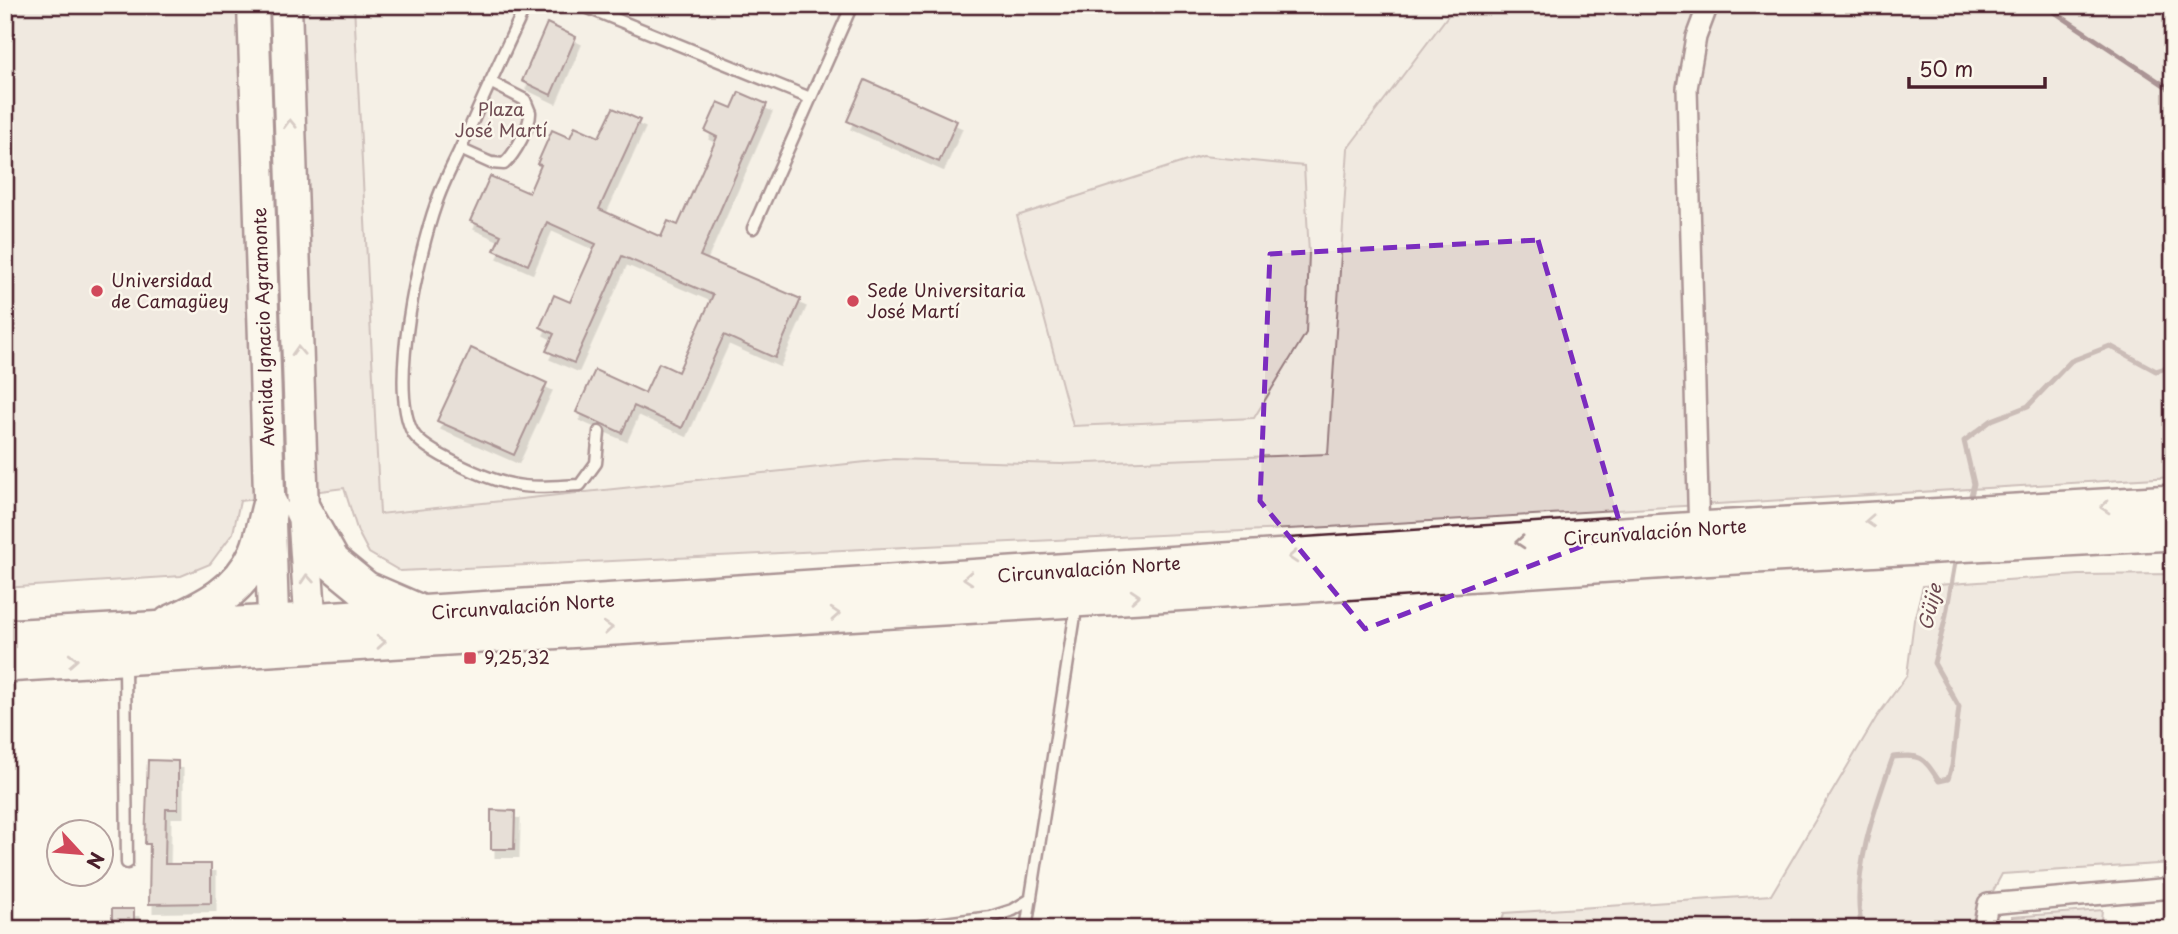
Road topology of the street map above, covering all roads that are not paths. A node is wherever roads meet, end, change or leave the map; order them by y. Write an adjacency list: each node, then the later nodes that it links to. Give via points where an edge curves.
1 (253, 5): 13 (main road, Avenida Ignacio Agramonte)
2 (286, 5): 13 (main road, Avenida Ignacio Agramonte, one-way to 2)
3 (526, 5): 7 (lane)
4 (852, 5): 8 (lane)
5 (1708, 5): 16 (street, via 1696,37 1687,88)
6 (584, 6): 8 (lane)
7 (490, 82): 9 (lane); 9 (lane, via 525,100 529,123 504,164)
8 (810, 98): 10 (lane)
9 (460, 149): 11 (lane, via 436,203 405,348 404,402 414,434 438,454 470,470 510,484 544,486 580,485 596,463)
10 (753, 228)
11 (599, 432)
12 (2173, 503): 14 (highway, Circunvalación Norte, one-way to 14)
13 (287, 509): 18 (highway, via 332,562 365,589); 19 (highway, via 230,591); 20 (main road, Avenida Ignacio Agramonte, one-way to 13); 21 (main road, Avenida Ignacio Agramonte)
14 (1992, 529): 15 (highway, Circunvalación Norte); 16 (highway, Circunvalación Norte)
15 (2173, 532)
16 (1699, 544): 17 (highway, Circunvalación Norte, one-way to 16); 18 (highway, Circunvalación Norte, one-way to 18)
17 (1077, 599): 20 (highway, Circunvalación Norte, one-way to 17); 27 (lane)
18 (422, 613): 20 (highway, Circunvalación Norte)
19 (158, 629): 21 (highway, Circunvalación Norte); 22 (highway, Circunvalación Norte)
20 (311, 634): 21 (highway, Circunvalación Norte)
21 (274, 636): 23 (highway, Circunvalación Norte)
22 (5, 638)
23 (125, 657): 24 (highway, Circunvalación Norte, one-way to 23); 25 (lane)
24 (5, 664)
25 (127, 863)
26 (2173, 888): 30 (street, via 1988,904)
27 (1031, 898): 28 (lane, via 991,918); 29 (lane)
28 (898, 929)
29 (1026, 929)
30 (1983, 929)

